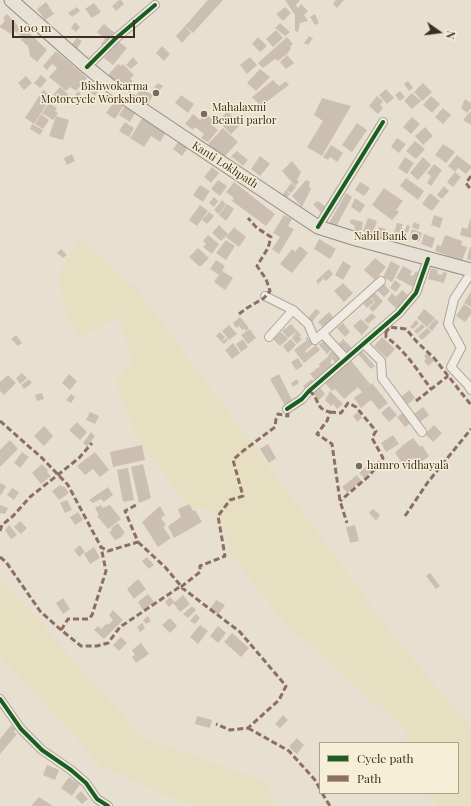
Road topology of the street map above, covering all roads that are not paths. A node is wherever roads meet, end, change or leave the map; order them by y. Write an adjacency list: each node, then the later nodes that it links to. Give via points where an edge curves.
1 (11, 0): 3 (main road, Kanti Lokhpath)
2 (154, 5): 3 (street)
3 (87, 66): 5 (main road, Kanti Lokhpath, via 128,100)
4 (383, 122): 5 (street)
5 (318, 227): 6 (main road, Kanti Lokhpath)
6 (428, 259): 7 (main road, Kanti Lokhpath); 13 (street, via 416,293 399,313)
7 (471, 272): 15 (street, via 454,299 448,324 461,348 451,367)
8 (381, 281): 11 (street)
9 (265, 296): 10 (street)
10 (293, 310): 11 (street, via 308,324 315,340); 12 (street)
11 (323, 334): 14 (street)
12 (269, 337)
13 (364, 344): 14 (street); 17 (street, via 382,361 382,378)
14 (346, 359): 16 (street)
15 (471, 390)
16 (287, 410)
17 (422, 432)
18 (0, 699): 19 (street, via 21,729 42,750 71,770 86,783 97,799)
19 (108, 806)

